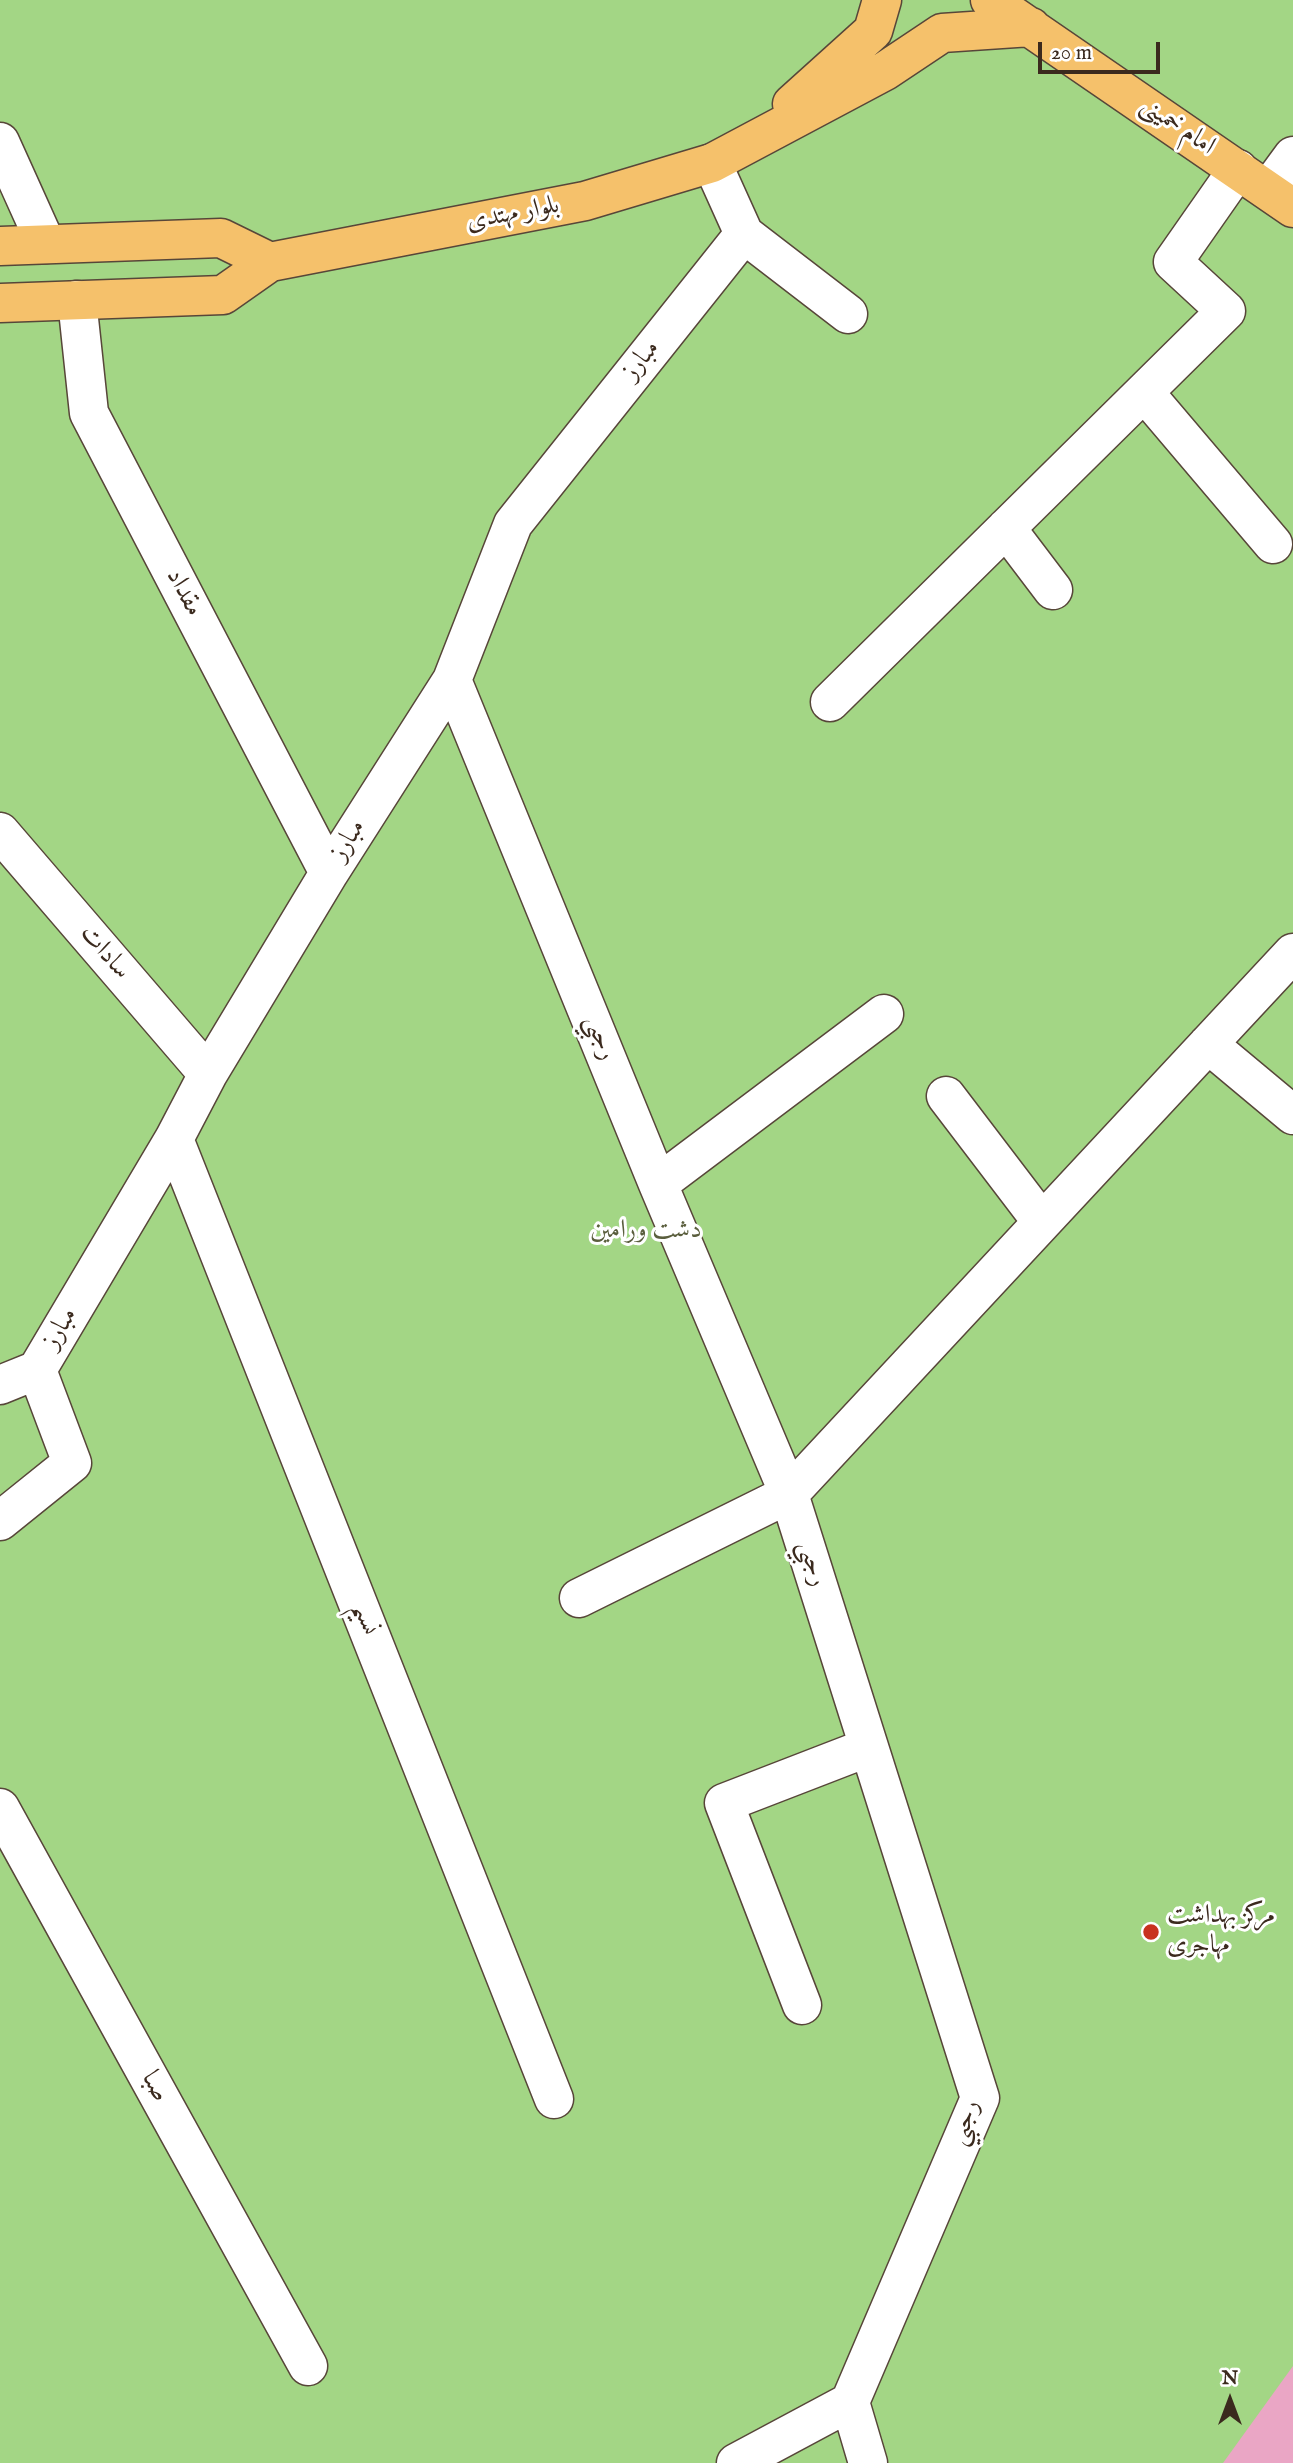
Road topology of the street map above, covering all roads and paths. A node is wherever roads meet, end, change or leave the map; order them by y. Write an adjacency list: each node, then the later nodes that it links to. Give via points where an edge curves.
1 (882, 0): 5 (main road, via 873,31)
2 (992, 1): 3 (main road, امام خمینی)
3 (1031, 27): 5 (main road, via 942,33 886,71); 8 (main road, امام خمینی)
4 (0, 142): 10 (street)
5 (749, 143): 7 (main road, بلوار مهتدی)
6 (1293, 156): 8 (street)
7 (712, 163): 9 (street); 12 (main road, بلوار مهتدی, via 585,201)
8 (1266, 189): 16 (street, via 1173,262 1226,311)
9 (744, 234): 15 (street); 20 (street, مبارز, via 513,524)
10 (46, 244): 11 (main road); 12 (main road, via 221,238)
11 (0, 246)
12 (270, 262): 13 (main road, بلوار مهتدی, via 223,295)
13 (77, 300): 14 (main road, بلوار مهتدی); 23 (street, مقداد, via 89,413)
14 (0, 303)
15 (848, 314)
16 (1144, 392): 17 (street); 18 (street)
17 (1006, 528): 19 (street); 21 (street)
18 (1273, 544)
19 (1053, 590)
20 (452, 680): 23 (street, مبارز); 31 (street, رجبي)
21 (830, 702)
22 (0, 831): 27 (street, سادات)
23 (329, 873): 27 (street, مبارز)
24 (1293, 953): 26 (street)
25 (884, 1014): 31 (street)
26 (1208, 1044): 29 (street); 32 (street)
27 (208, 1074): 30 (street, مبارز)
28 (946, 1096): 32 (street)
29 (1293, 1115)
30 (174, 1139): 33 (street, مبارز); 41 (street, نسيم)
31 (658, 1184): 35 (street, رجبي)
32 (1042, 1222): 35 (street)
33 (37, 1370): 34 (street); 36 (street, مبارز, via 72,1463)
34 (0, 1385)
35 (789, 1494): 37 (street); 38 (street, رجبي)
36 (0, 1521)
37 (579, 1598)
38 (869, 1747): 40 (street, via 724,1803); 43 (street, رجبي, via 980,2098)
39 (0, 1808): 42 (street, صبا)
40 (802, 2005)
41 (554, 2099)
42 (308, 2367)
43 (850, 2402): 44 (street); 45 (street)
44 (736, 2463)
45 (867, 2463)

